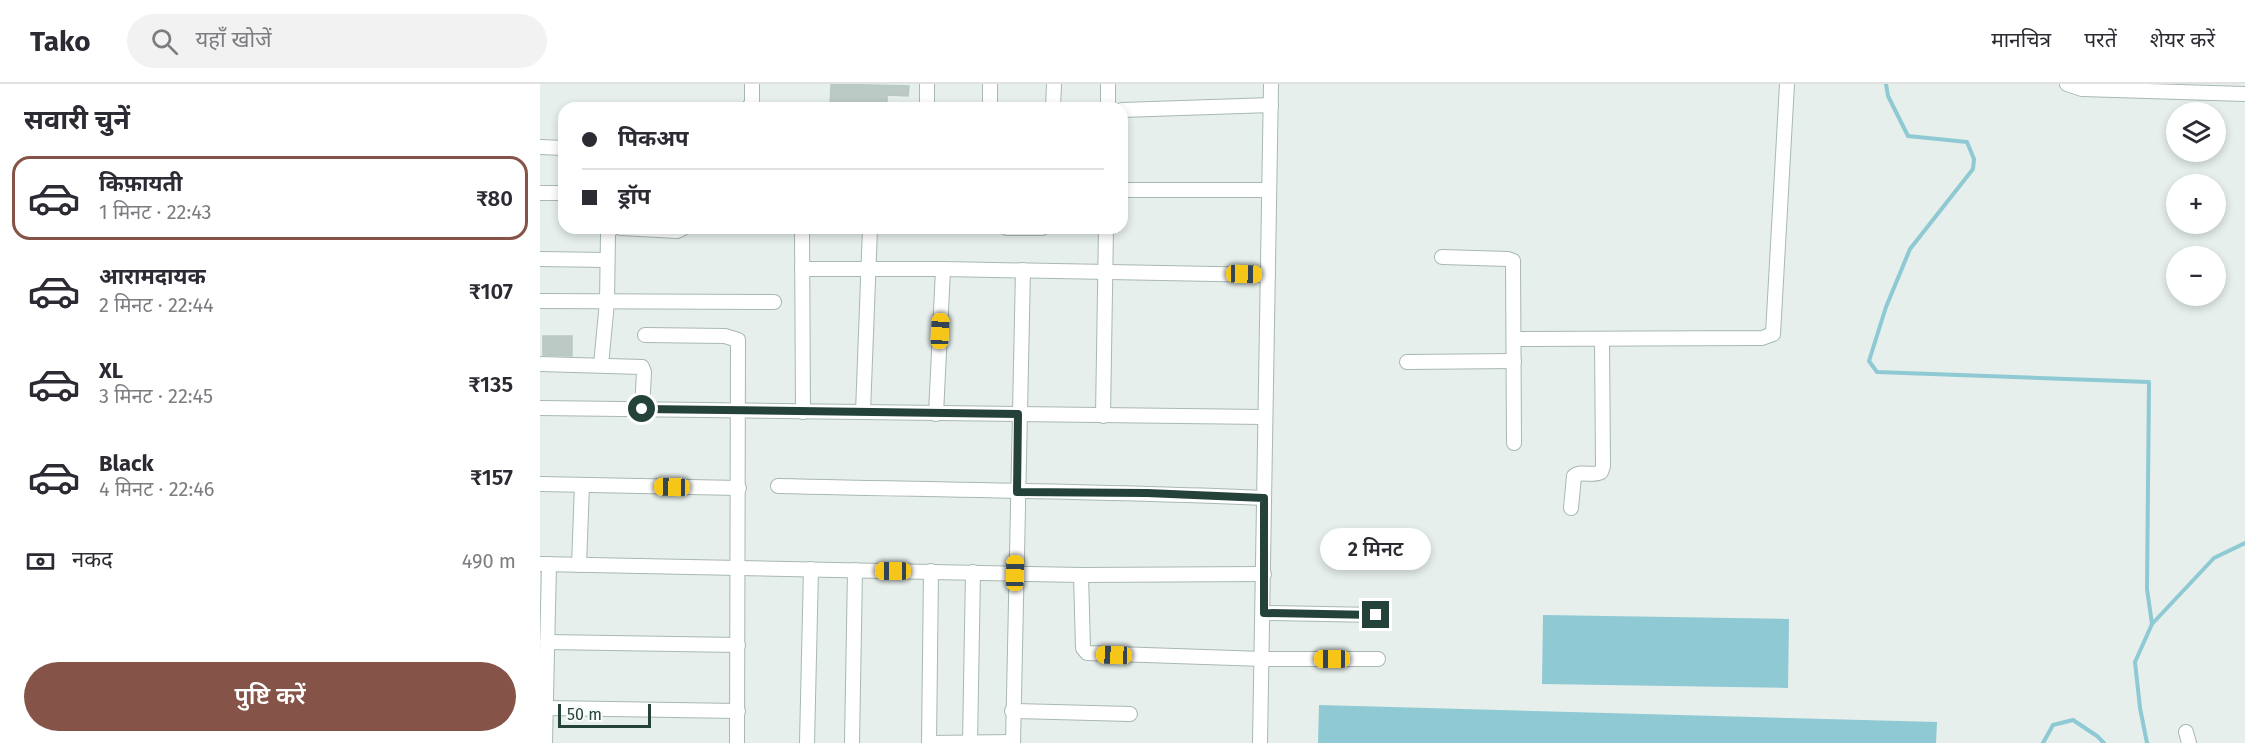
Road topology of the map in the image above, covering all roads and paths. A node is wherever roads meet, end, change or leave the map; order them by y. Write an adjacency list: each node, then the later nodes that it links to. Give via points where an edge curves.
1 (752, 84): 10 (street)
2 (927, 84): 11 (street)
3 (990, 84): 12 (street)
4 (1054, 84): 13 (street)
5 (1108, 84): 14 (street)
6 (1271, 84): 15 (street)
7 (1787, 84): 41 (street, via 1773,334 1761,338)
8 (2067, 84): 9 (street, via 2082,89)
9 (2245, 94)
10 (752, 102)
11 (927, 102)
12 (990, 102)
13 (1053, 102)
14 (1108, 102)
15 (1271, 105): 16 (street); 20 (street)
16 (1128, 110)
17 (540, 147): 18 (street)
18 (558, 148)
19 (1128, 190): 20 (street)
20 (1268, 190): 35 (street)
21 (540, 193): 22 (street)
22 (558, 194)
23 (609, 234): 29 (street)
24 (802, 234): 31 (street)
25 (870, 234): 30 (street)
26 (1106, 234): 34 (street)
27 (1442, 257): 40 (street, via 1514,261)
28 (540, 259): 29 (street)
29 (607, 260): 37 (street)
30 (870, 268): 31 (street); 32 (street); 50 (street)
31 (802, 269): 49 (street)
32 (944, 269): 33 (street); 51 (street)
33 (1023, 270): 34 (street); 52 (street)
34 (1105, 271): 35 (street); 53 (street)
35 (1268, 275): 54 (street)
36 (540, 302): 37 (street)
37 (607, 302): 38 (street); 45 (street)
38 (774, 302)
39 (645, 334): 48 (street, via 738,340)
40 (1514, 339): 41 (street); 42 (street)
41 (1602, 339): 62 (street, via 1603,466 1596,474 1574,476)
42 (1514, 361): 43 (street); 55 (street)
43 (1407, 362)
44 (540, 364): 45 (street)
45 (601, 365): 47 (street, via 642,367)
46 (540, 408): 47 (street)
47 (642, 409): 48 (street)
48 (738, 411): 49 (street); 59 (street)
49 (803, 412): 50 (street)
50 (863, 412): 51 (street)
51 (936, 414): 52 (street)
52 (1018, 414): 53 (street); 60 (street)
53 (1103, 416): 54 (street)
54 (1265, 417): 61 (street)
55 (1514, 443)
56 (540, 484): 57 (street)
57 (582, 485): 59 (street); 64 (street)
58 (777, 486): 60 (street)
59 (739, 488): 65 (street)
60 (1017, 492): 61 (street); 70 (street)
61 (1264, 498): 71 (street)
62 (1571, 508)
63 (544, 564): 64 (street); 75 (street)
64 (579, 565): 65 (street)
65 (737, 569): 66 (street); 76 (street)
66 (811, 569): 67 (street); 86 (street)
67 (855, 570): 68 (street); 87 (street)
68 (931, 571): 69 (street); 88 (street)
69 (973, 572): 70 (street); 83 (street)
70 (1015, 573): 72 (street); 81 (street)
71 (1264, 574): 72 (street); 73 (street)
72 (1082, 575): 77 (street, via 1086,653)
73 (1264, 613): 74 (street); 77 (street)
74 (1376, 615)
75 (545, 636): 76 (street); 79 (street)
76 (738, 645): 80 (street)
77 (1263, 659): 78 (street); 90 (street)
78 (1378, 659)
79 (546, 708): 80 (street); 84 (street)
80 (738, 711): 85 (street)
81 (1012, 711): 82 (street); 89 (street)
82 (1130, 714)
83 (970, 742): 88 (street); 89 (street)
84 (545, 743)
85 (737, 743)
86 (807, 743)
87 (852, 743)
88 (929, 743)
89 (1013, 743)
90 (1260, 743)

